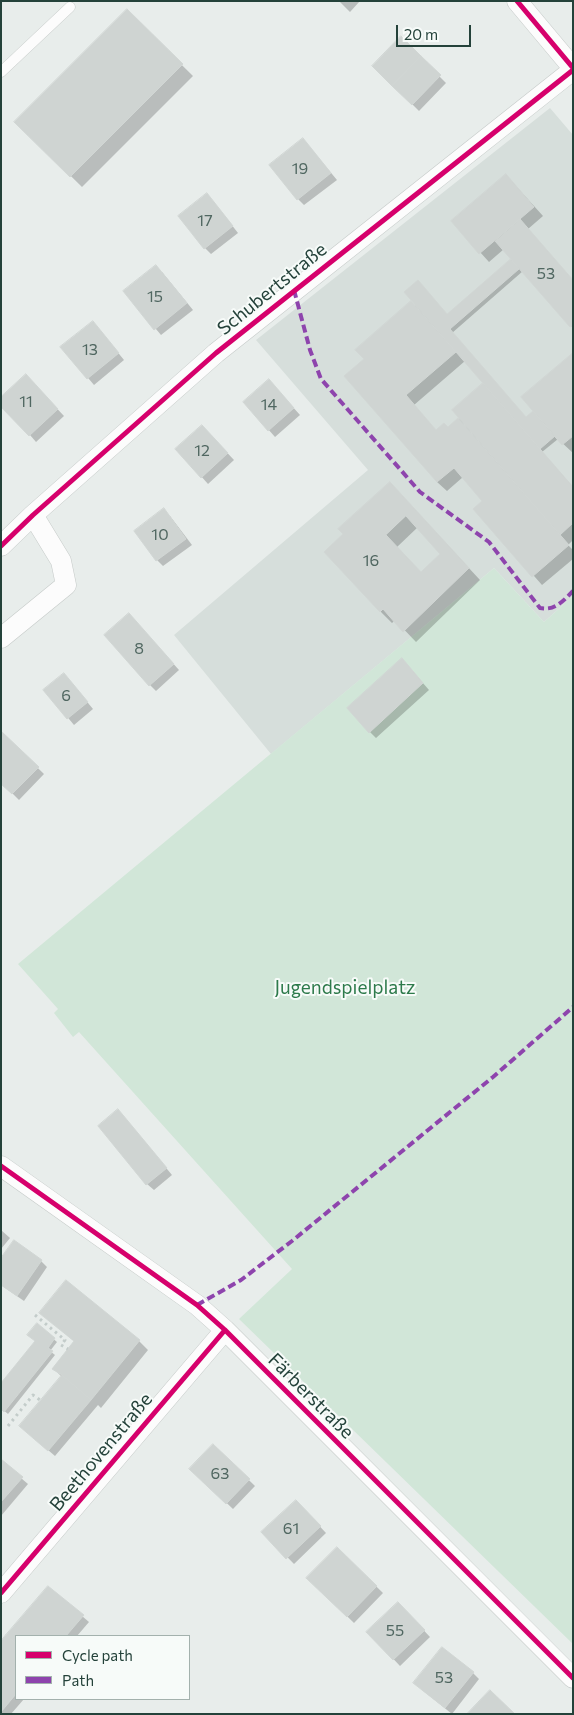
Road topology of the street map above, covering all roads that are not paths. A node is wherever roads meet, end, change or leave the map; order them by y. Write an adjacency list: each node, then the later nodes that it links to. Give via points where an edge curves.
1 (517, 1): 3 (street)
2 (70, 7): 4 (lane)
3 (573, 69): 5 (street, Schubertstraße, via 216,353)
4 (1, 72)
5 (33, 515): 6 (street, Schubertstraße); 7 (street, via 61,561 66,585)
6 (1, 546)
7 (1, 638)
8 (1, 1166): 9 (street, Färberstraße, via 197,1305)
9 (225, 1330): 10 (street, Beethovenstraße); 11 (street, Färberstraße)
10 (1, 1593)
11 (573, 1678)

